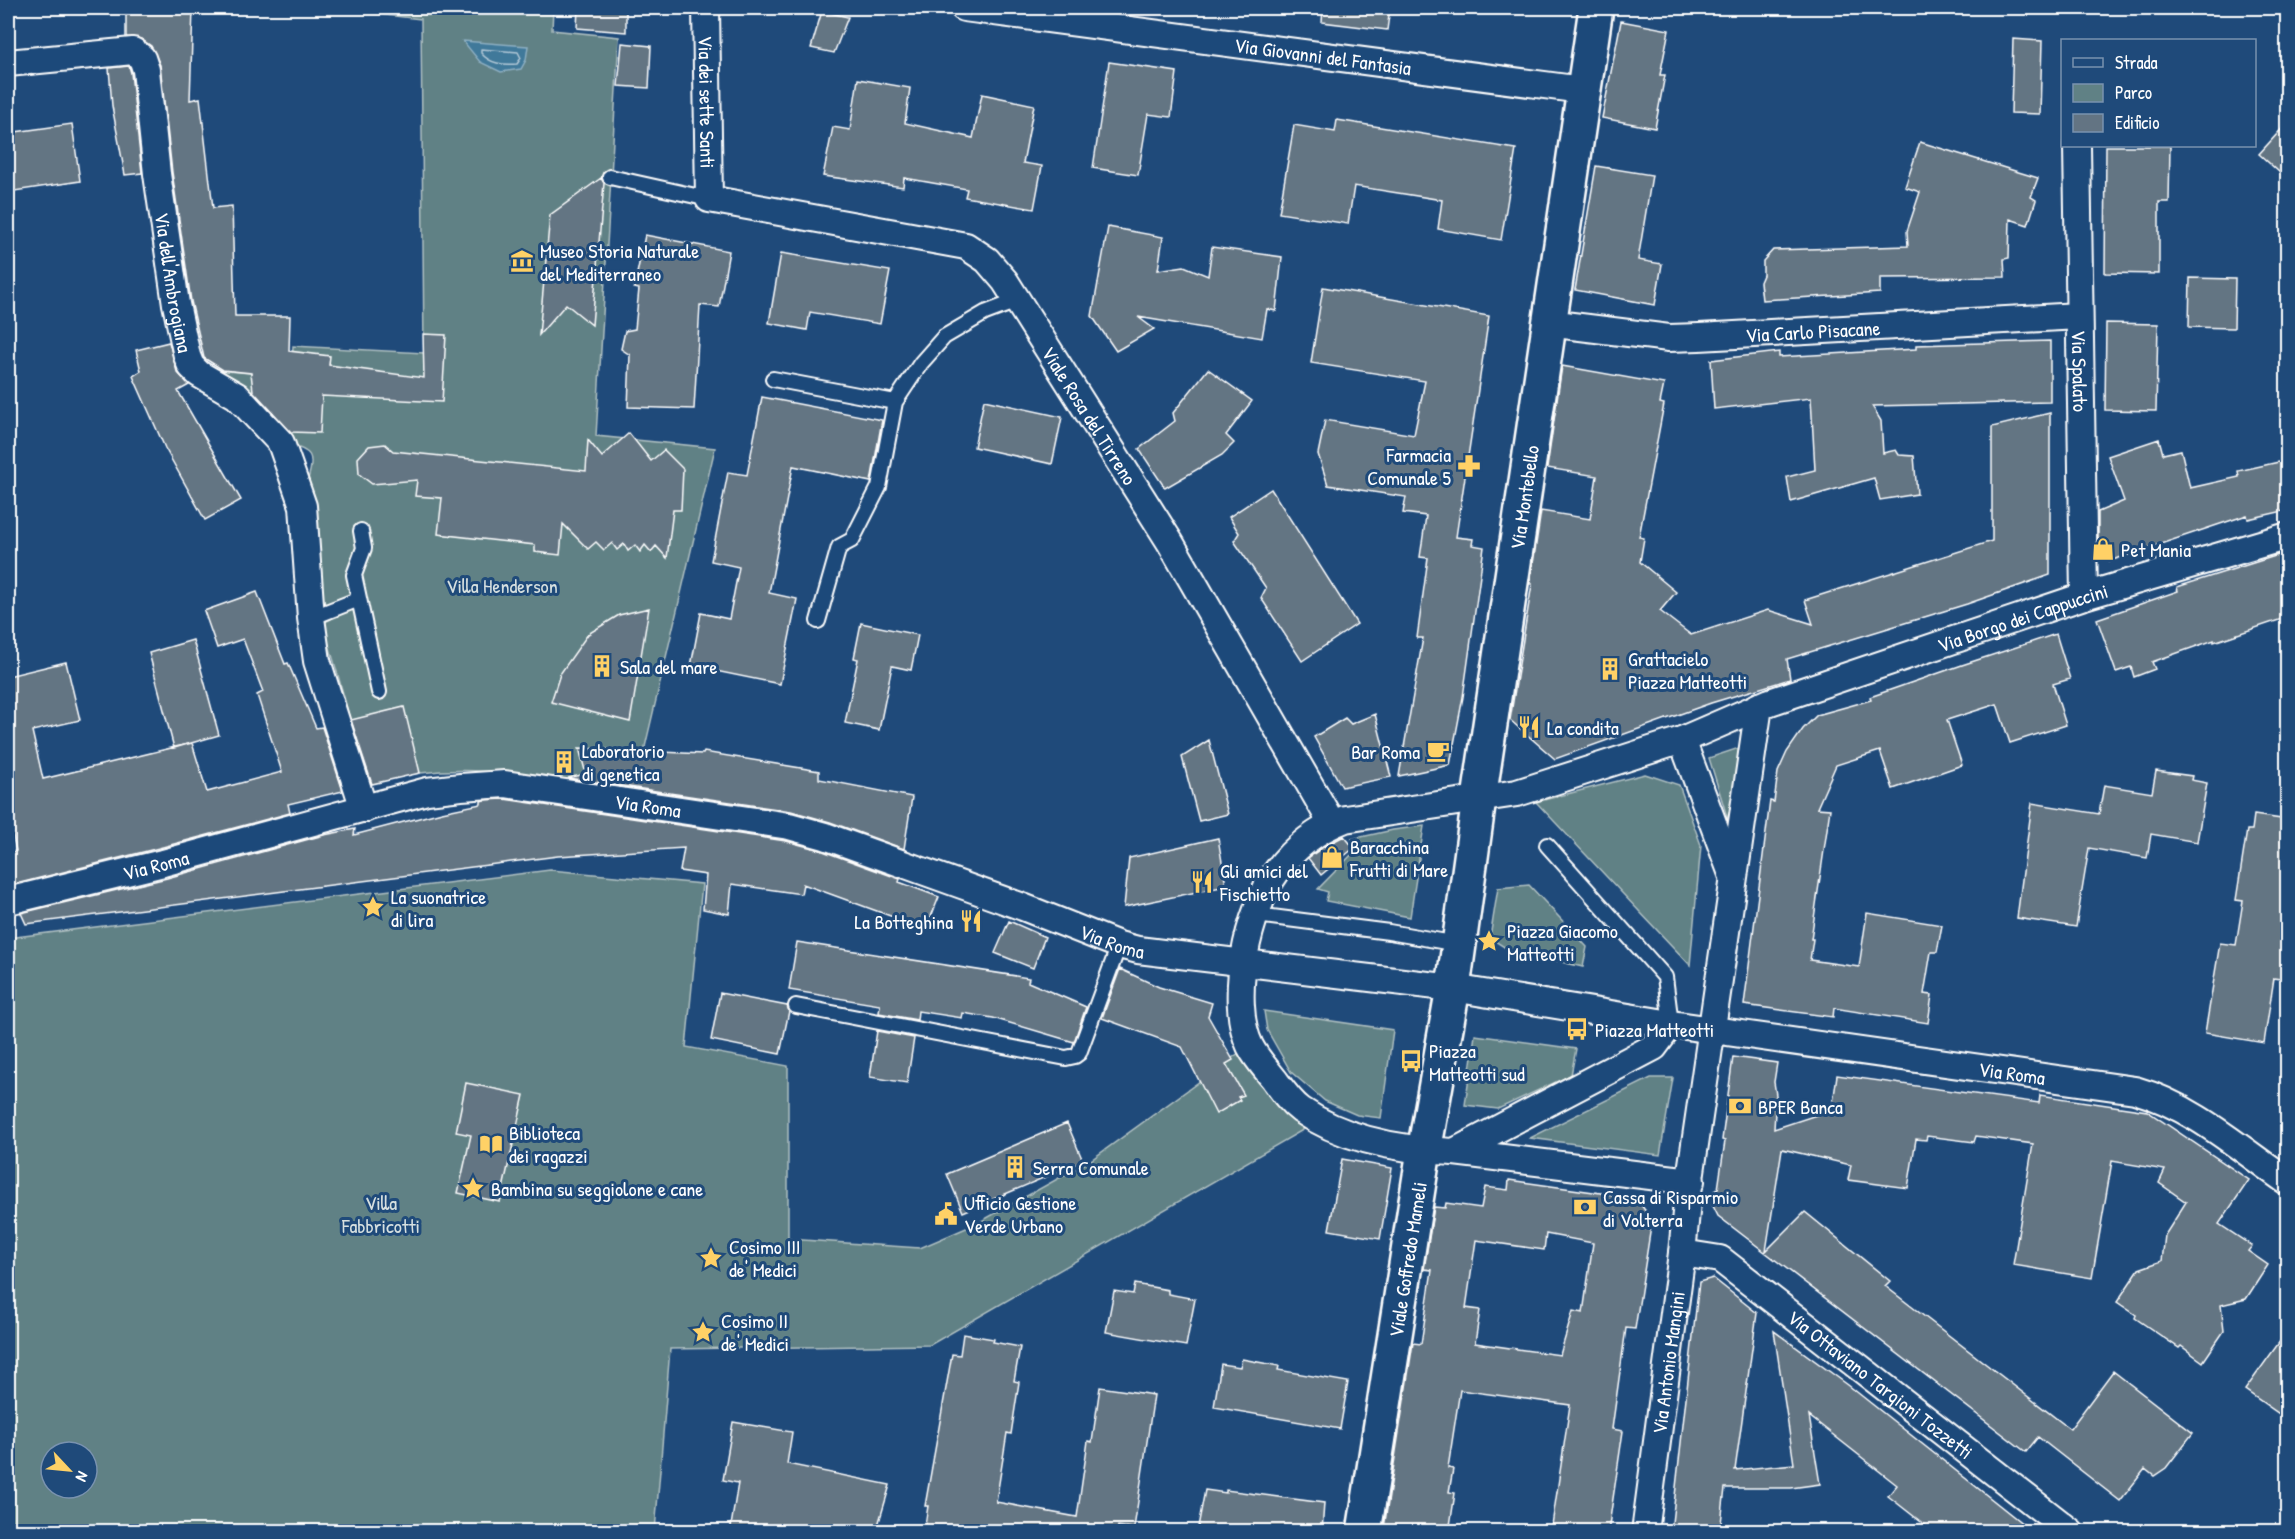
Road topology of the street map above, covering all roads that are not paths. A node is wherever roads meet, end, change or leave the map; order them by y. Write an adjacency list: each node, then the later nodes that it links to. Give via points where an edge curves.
1 (706, 8): 9 (street, Via dei sette Santi)
2 (964, 8): 4 (street, Via Giovanni del Fantasia)
3 (1596, 8): 6 (street, Via Montebello)
4 (1063, 14): 6 (street, Via Giovanni del Fantasia)
5 (8, 63): 19 (street, Via dell'Ambrogiana, via 133,51 142,58 174,292 187,356 199,374 237,396 280,443 303,506)
6 (1582, 90): 12 (street, Via Montebello)
7 (2077, 147): 11 (street, Via Spalato)
8 (610, 177): 9 (lane)
9 (709, 199): 10 (street, Viale Rosa del Tirreno, via 966,246 987,260)
10 (1017, 301): 14 (lane, via 985,313 944,337); 26 (street, Viale Rosa del Tirreno, via 1170,543 1326,813)
11 (2079, 316): 12 (street, Via Carlo Pisacane, via 1699,338); 17 (street, Via Spalato)
12 (1548, 324): 24 (street, Via Montebello)
13 (773, 379): 14 (lane)
14 (895, 402): 20 (lane, via 879,487 852,540 839,547)
15 (361, 531): 18 (lane, via 364,548 354,574)
16 (2288, 536): 17 (street, Via Borgo dei Cappuccini)
17 (2084, 596): 22 (street, Via Borgo dei Cappuccini)
18 (359, 599): 19 (lane); 21 (lane)
19 (311, 618): 25 (street, Via dell'Ambrogiana, via 317,661)
20 (818, 621)
21 (379, 692)
22 (1759, 706): 23 (street); 28 (street)
23 (1682, 740): 24 (street, via 1517,793); 28 (street)
24 (1479, 799): 26 (street, via 1371,814); 31 (street, Via Montebello)
25 (364, 809): 29 (street, Via Roma); 32 (street, Via Roma, via 427,791 505,784 789,826 1023,907)
26 (1329, 825): 30 (street, via 1300,846 1276,872)
27 (1547, 845): 36 (lane, via 1665,977)
28 (1734, 877): 37 (street)
29 (8, 901)
30 (1256, 915): 31 (lane); 33 (street)
31 (1458, 944): 34 (street, Via Montebello)
32 (1119, 945): 33 (street, Via Roma); 35 (lane, via 1079,1053 1066,1059)
33 (1242, 963): 34 (street); 38 (street, via 1241,1003 1250,1045 1286,1096 1300,1109 1344,1131 1372,1140)
34 (1453, 988): 36 (street); 38 (street, Viale Goffredo Mameli)
35 (796, 1006)
36 (1671, 1024): 37 (street); 38 (street, via 1654,1047)
37 (1713, 1030): 39 (street, Via Roma, via 2135,1090 2190,1113); 40 (street)
38 (1439, 1151): 40 (street); 43 (street, Viale Goffredo Mameli)
39 (2288, 1182)
40 (1690, 1187): 41 (street, Via Antonio Mangini)
41 (1682, 1253): 42 (street, Via Ottaviano Targioni Tozzetti, via 1720,1259); 44 (street, Via Antonio Mangini)
42 (2044, 1524): 45 (street, Via Ottaviano Targioni Tozzetti)
43 (1364, 1532)
44 (1645, 1532)
45 (2071, 1532)

